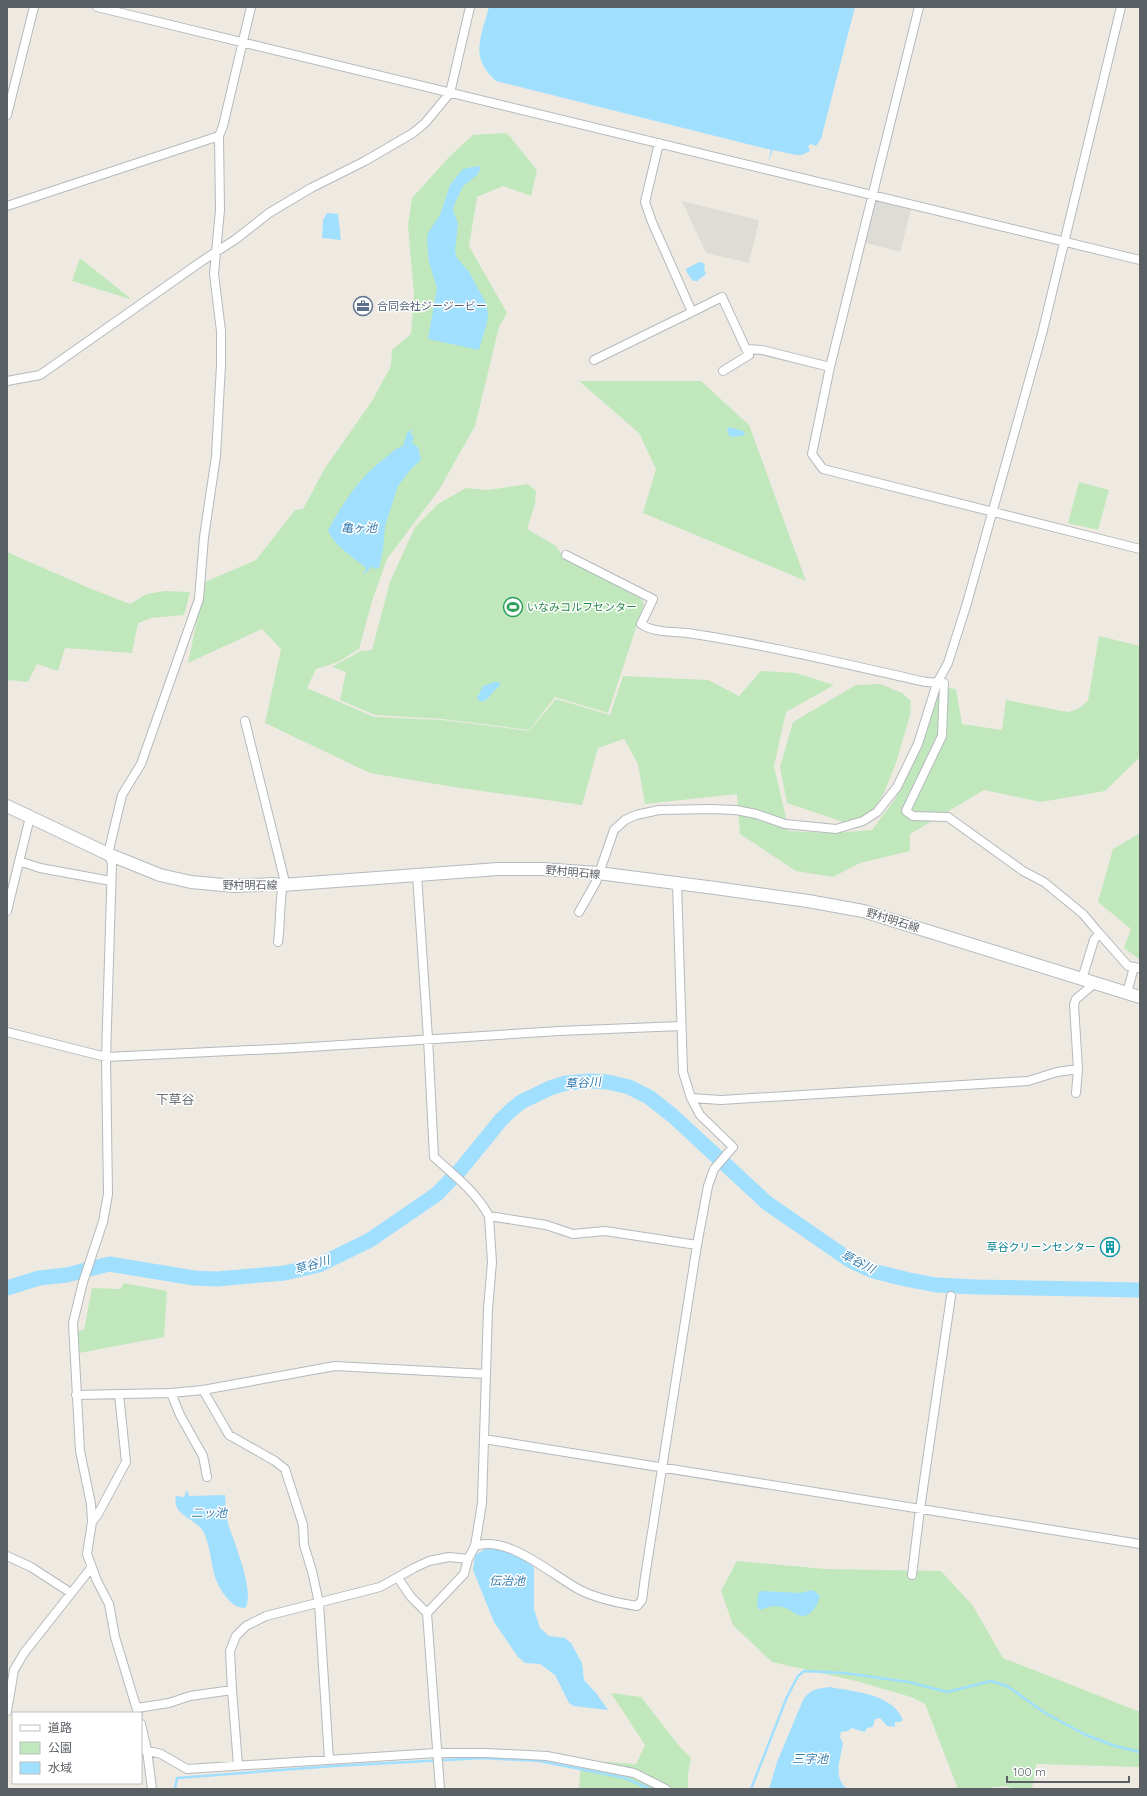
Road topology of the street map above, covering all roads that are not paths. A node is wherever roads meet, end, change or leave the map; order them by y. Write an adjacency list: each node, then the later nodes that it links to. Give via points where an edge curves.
1 (34, 7): 9 (street)
2 (97, 7): 7 (street)
3 (251, 7): 7 (street)
4 (470, 7): 8 (street)
5 (919, 7): 12 (street)
6 (1121, 7): 14 (street)
7 (243, 42): 8 (street); 10 (street)
8 (450, 93): 11 (street); 15 (street, via 425,124 413,133 287,202)
9 (7, 115)
10 (219, 136): 13 (street); 15 (street, via 220,210)
11 (659, 143): 12 (street); 17 (street, via 645,202)
12 (873, 194): 14 (street); 20 (street)
13 (7, 206)
14 (1064, 242): 16 (street); 23 (street, via 1042,334)
15 (216, 252): 22 (street, via 40,375); 30 (street, via 214,274 221,331 221,365 216,456 204,537 199,599 141,764 122,795)
16 (1140, 260)
17 (692, 312): 18 (street, via 722,297); 19 (street)
18 (746, 349): 20 (street, via 762,350); 21 (street, via 748,355)
19 (594, 360)
20 (830, 367): 23 (street, via 812,454 823,469)
21 (723, 371)
22 (7, 381)
23 (992, 513): 24 (street); 26 (street, via 968,603 948,663)
24 (1140, 549)
25 (566, 555): 26 (street, via 653,599 642,624 648,629 692,633 749,643)
26 (938, 683): 32 (street, via 918,744 896,787 877,812 863,821 836,829 785,824 736,810 659,810 636,815 625,820 614,830); 39 (street, via 944,683 942,736 906,811 913,816 948,817 1023,871 1044,882 1083,914)
27 (245, 721): 36 (street, via 284,878)
28 (7, 806): 29 (main road, 野村明石線)
29 (30, 817): 30 (main road, 野村明石線); 31 (street)
30 (108, 854): 34 (street, via 112,863); 36 (main road, 野村明石線, via 160,875 191,882 234,886)
31 (20, 861): 34 (street, via 40,868); 37 (street)
32 (598, 873): 33 (main road, 野村明石線, via 506,869); 35 (main road, 野村明石線); 38 (street)
33 (417, 875): 36 (main road, 野村明石線); 48 (street)
34 (111, 881): 49 (street)
35 (677, 883): 42 (main road, 野村明石線, via 863,911); 46 (street)
36 (282, 885): 40 (street)
37 (7, 910)
38 (580, 912)
39 (1098, 933): 41 (street, via 1128,966); 42 (street)
40 (278, 942)
41 (1137, 967): 44 (street)
42 (1082, 979): 43 (main road, 野村明石線)
43 (1094, 983): 44 (main road, 野村明石線); 50 (street, via 1076,999 1074,1005)
44 (1127, 993): 45 (main road, 野村明石線)
45 (1140, 998)
46 (681, 1026): 48 (street); 52 (street, via 683,1072)
47 (7, 1032): 49 (street)
48 (428, 1038): 49 (street, via 294,1048); 53 (street, via 434,1157 469,1188)
49 (106, 1057): 60 (street, via 108,1194 103,1222 73,1323)
50 (1078, 1069): 51 (street); 52 (street, via 1028,1081 721,1100)
51 (1076, 1093)
52 (691, 1098): 54 (street, via 700,1116 732,1147 714,1169)
53 (488, 1216): 54 (street, via 546,1225 573,1234 605,1232); 56 (street, via 492,1262)
54 (696, 1245): 62 (street)
55 (951, 1296): 64 (street)
56 (486, 1374): 57 (street, via 334,1366); 61 (street)
57 (203, 1390): 58 (street); 74 (street, via 229,1435 285,1469 303,1525 304,1545)
58 (171, 1393): 59 (street); 63 (street, via 203,1456)
59 (119, 1394): 60 (street); 65 (street, via 126,1462)
60 (76, 1395): 65 (street, via 80,1451 91,1504)
61 (484, 1440): 62 (street); 67 (street, via 482,1503)
62 (662, 1468): 64 (street); 67 (street, via 642,1600 637,1606 617,1603 581,1591 523,1555 505,1548 486,1544)
63 (208, 1477)
64 (920, 1509): 66 (street); 71 (street)
65 (92, 1522): 70 (street, via 87,1554)
66 (1140, 1544)
67 (475, 1546): 69 (street)
68 (7, 1556): 73 (street, via 31,1567)
69 (468, 1559): 72 (street, via 449,1557 429,1561); 75 (street, via 464,1574)
70 (91, 1568): 73 (street); 77 (street, via 109,1604 115,1637)
71 (912, 1575)
72 (398, 1578): 74 (street, via 380,1587); 75 (street, via 410,1597)
73 (71, 1593): 78 (street, via 24,1653 14,1670)
74 (319, 1603): 76 (street, via 266,1616 246,1626 236,1636 230,1651); 82 (street)
75 (428, 1613): 81 (street)
76 (232, 1690): 77 (street, via 190,1696); 83 (street)
77 (138, 1711)
78 (7, 1712)
79 (142, 1733): 80 (street)
80 (144, 1750): 83 (street, via 161,1754 187,1769); 84 (street)
81 (436, 1753): 82 (street); 85 (street); 86 (street, via 547,1756 634,1773)
82 (330, 1760): 83 (street)
83 (238, 1765)
84 (152, 1789)
85 (440, 1789)
86 (666, 1789)

